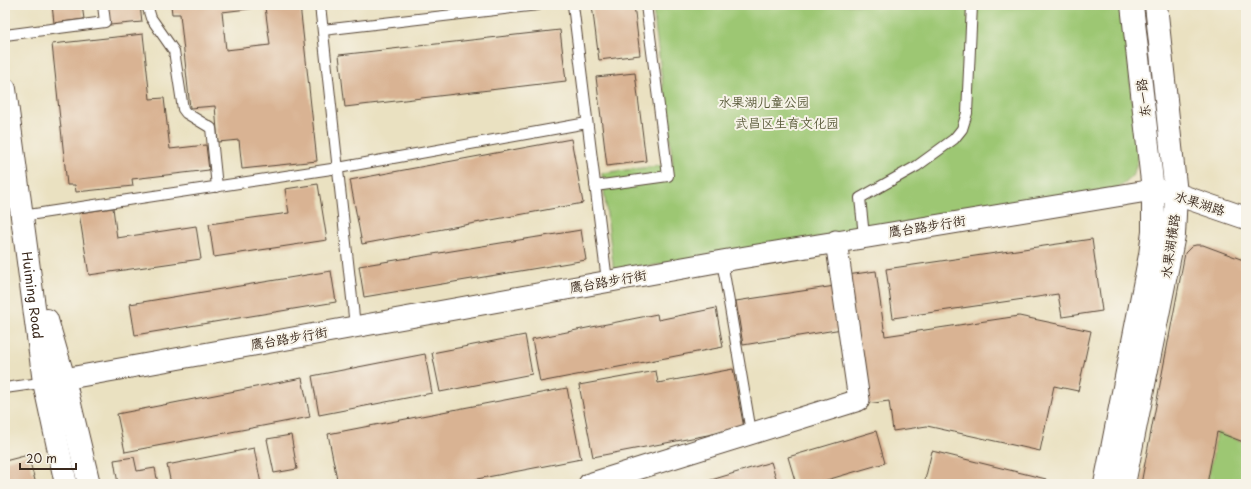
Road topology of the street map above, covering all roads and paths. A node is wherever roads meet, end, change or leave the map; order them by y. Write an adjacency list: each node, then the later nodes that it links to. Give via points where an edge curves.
1 (103, 5): 11 (lane, via 105,22)
2 (147, 5): 16 (lane, via 151,18 174,51 183,109 210,128)
3 (320, 5): 10 (lane)
4 (538, 5): 10 (lane)
5 (573, 5): 13 (lane)
6 (646, 5): 15 (lane, via 668,176)
7 (972, 5): 21 (lane, via 966,121 954,139 946,145 917,166 860,198)
8 (1132, 5): 17 (main road, 东一路)
9 (1156, 5): 18 (main road, 水果湖横路)
10 (323, 30): 14 (lane)
11 (5, 35)
12 (5, 89): 19 (main road, Huiming Road)
13 (587, 122): 14 (lane); 15 (lane)
14 (338, 168): 16 (lane); 25 (lane)
15 (595, 186): 24 (lane)
16 (217, 187): 19 (lane)
17 (1154, 190): 18 (main road, 水果湖路); 21 (street, 鹰台路步行街); 32 (main road, 水果湖横路, via 1150,255)
18 (1176, 194): 20 (main road, 水果湖路); 33 (main road, 水果湖横路, via 1171,257)
19 (22, 216): 26 (main road, Huiming Road)
20 (1246, 218)
21 (864, 236): 22 (street, 鹰台路步行街)
22 (836, 241): 23 (street, 鹰台路步行街); 28 (street, via 859,400)
23 (722, 261): 24 (street, 鹰台路步行街); 28 (lane)
24 (607, 281): 25 (street, 鹰台路步行街)
25 (355, 326): 26 (street, 鹰台路步行街)
26 (54, 380): 27 (lane); 29 (main road, Huiming Road); 30 (main road, Huiming Road)
27 (5, 388)
28 (751, 432): 31 (street)
29 (66, 484)
30 (89, 484)
31 (589, 484)
32 (1105, 484)
33 (1124, 484)

